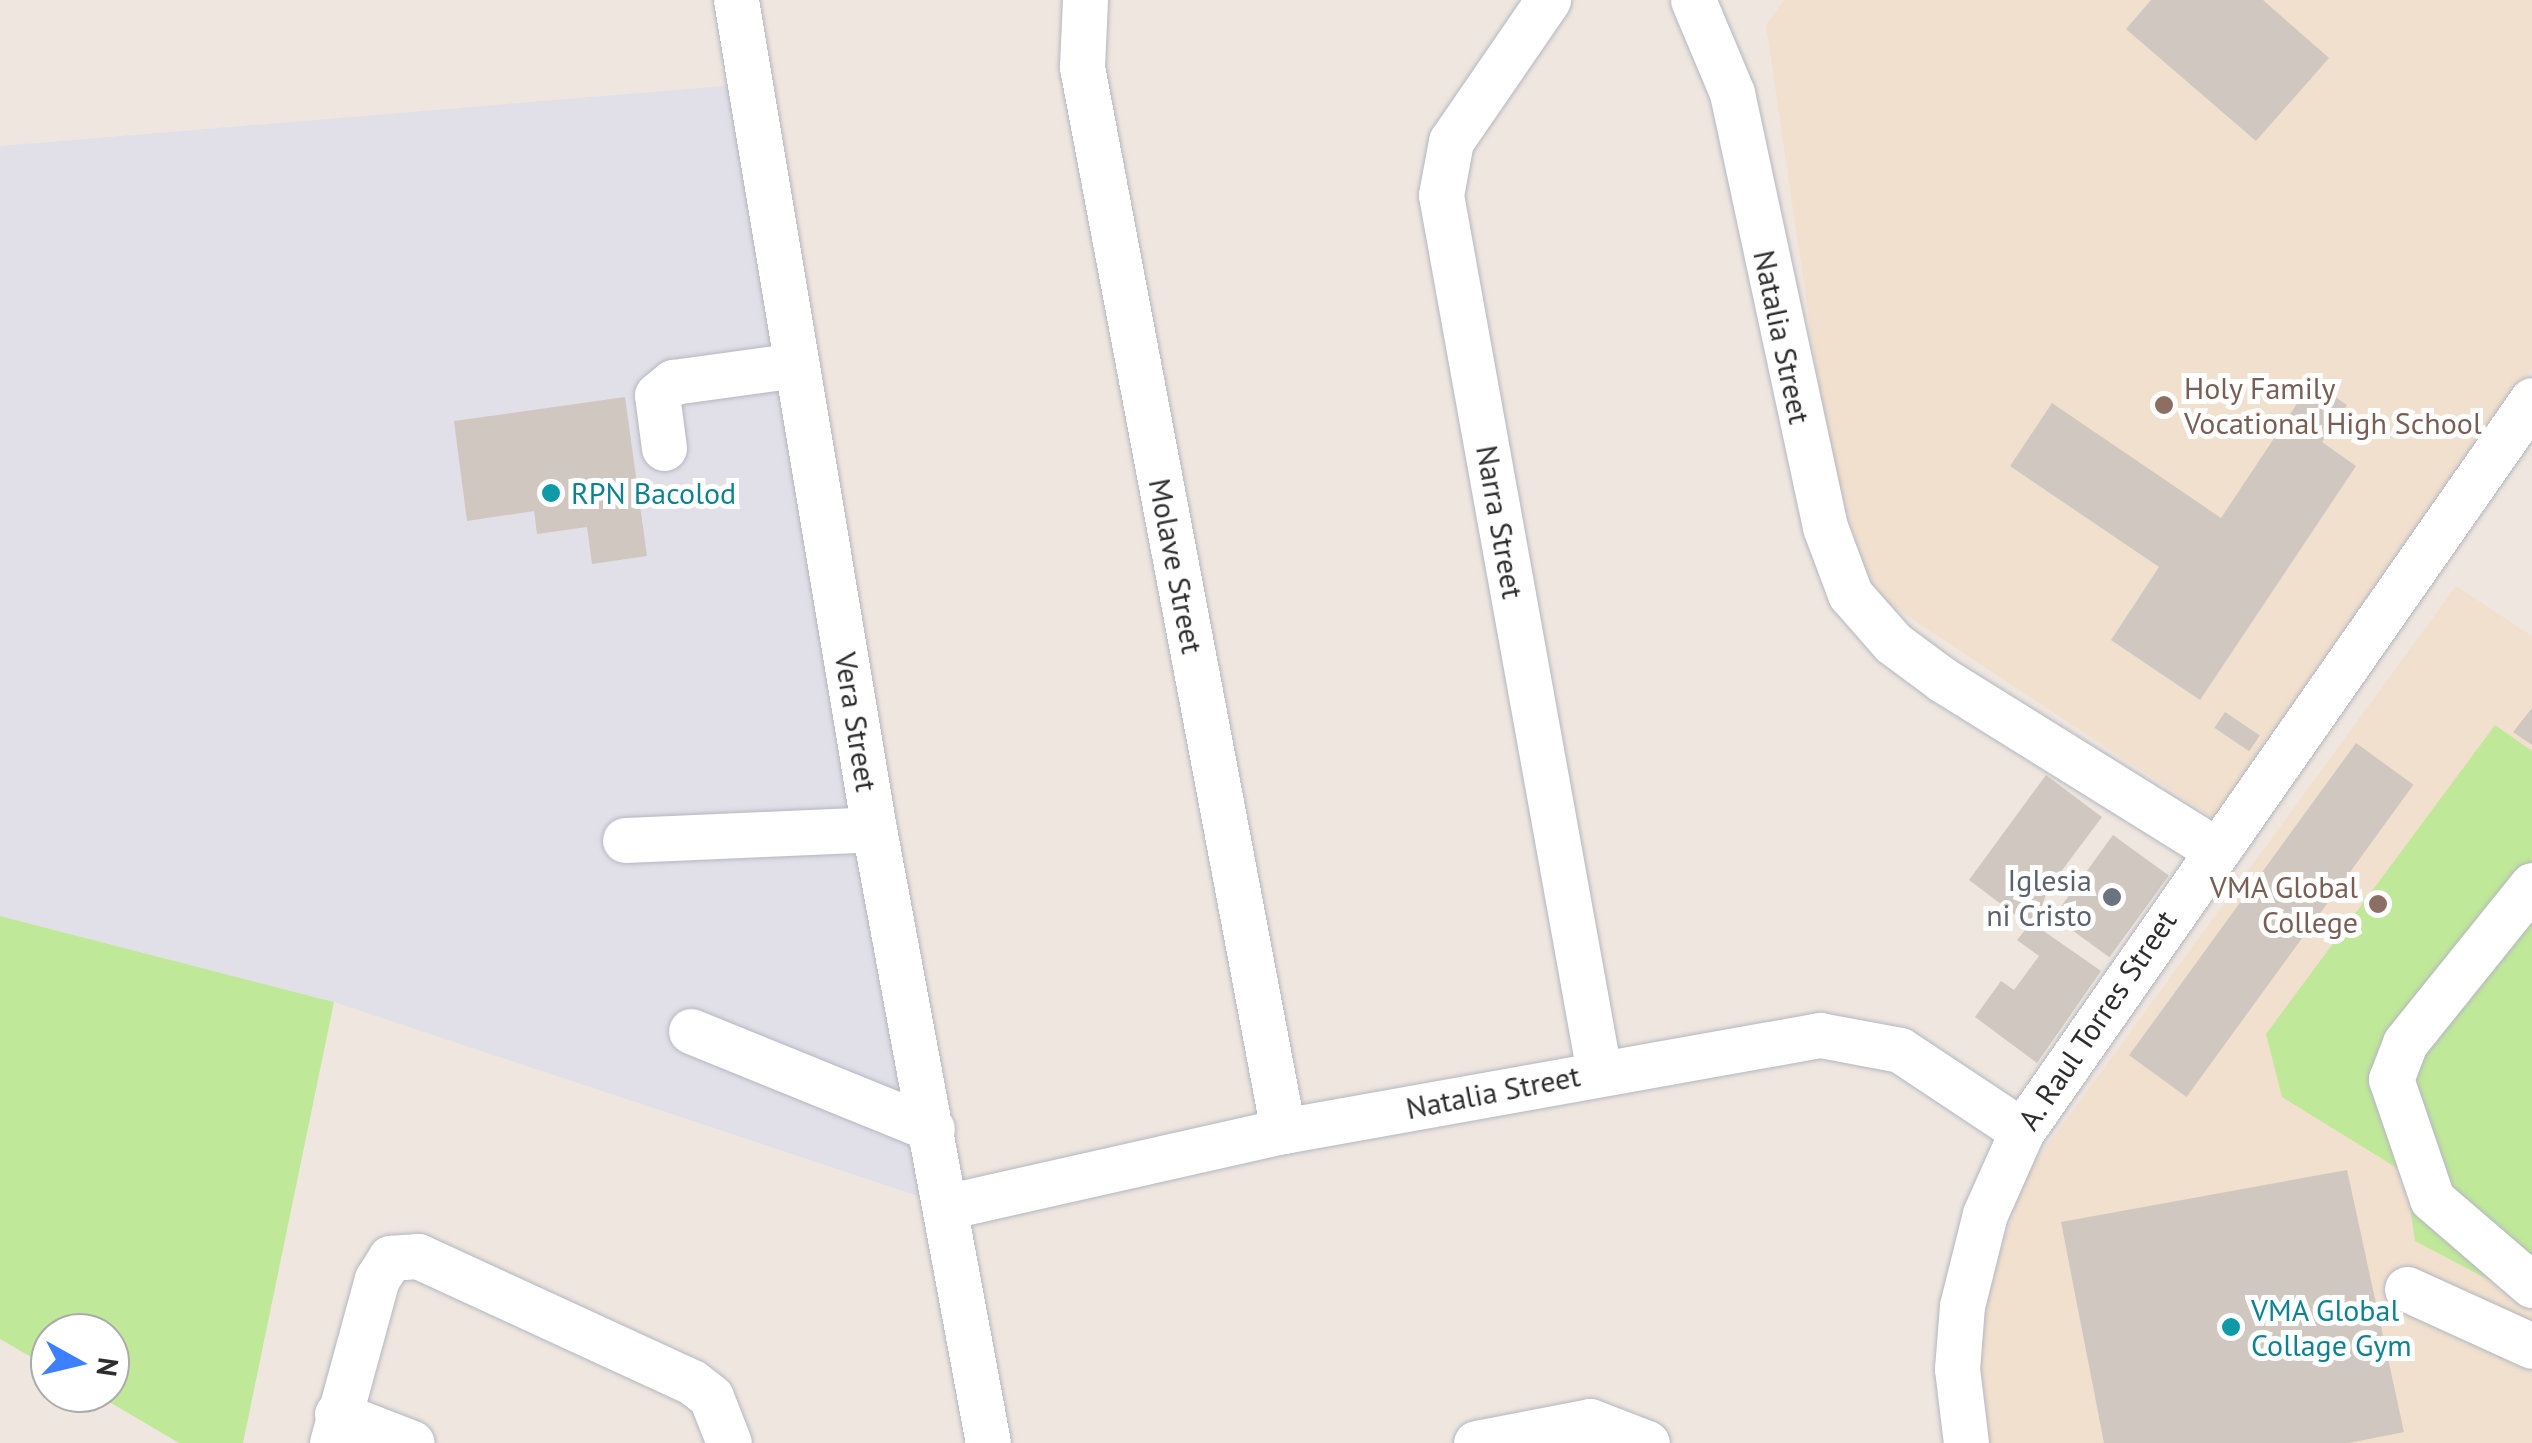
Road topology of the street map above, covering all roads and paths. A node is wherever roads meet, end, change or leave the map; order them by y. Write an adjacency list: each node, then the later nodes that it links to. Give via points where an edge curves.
1 (736, 0): 5 (street, Vera Street)
2 (1085, 0): 16 (street, Molave Street, via 1082,66)
3 (1548, 0): 13 (street, Narra Street, via 1451,141 1441,194)
4 (1693, 0): 10 (street, Natalia Street, via 1732,93 1825,526 1850,594 1893,642 1943,680)
5 (796, 365): 7 (street, via 673,382 658,395); 8 (street, Vera Street)
6 (2532, 400): 10 (street, A. Raul Torres Street)
7 (664, 448)
8 (874, 829): 9 (street); 14 (street, Vera Street)
9 (625, 840)
10 (2213, 848): 15 (street, A. Raul Torres Street)
11 (2532, 885): 18 (street, via 2404,1043 2391,1079 2432,1199)
12 (691, 1031): 14 (street)
13 (1599, 1072): 15 (street, Natalia Street, via 1820,1034 1876,1040); 16 (street, Natalia Street)
14 (932, 1129): 17 (street, Vera Street)
15 (2022, 1130): 27 (street, A. Raul Torres Street, via 1985,1214 1962,1306 1958,1370)
16 (1283, 1131): 17 (street, Natalia Street)
17 (945, 1208): 24 (street, Vera Street)
18 (2532, 1285)
19 (2407, 1288): 20 (street)
20 (2532, 1346)
21 (335, 1428): 22 (street); 23 (street, via 377,1279 390,1258 418,1256 692,1382 711,1397)
22 (412, 1443)
23 (729, 1443)
24 (988, 1443)
25 (1476, 1443): 26 (street, via 1590,1421)
26 (1647, 1443)
27 (1966, 1443)

